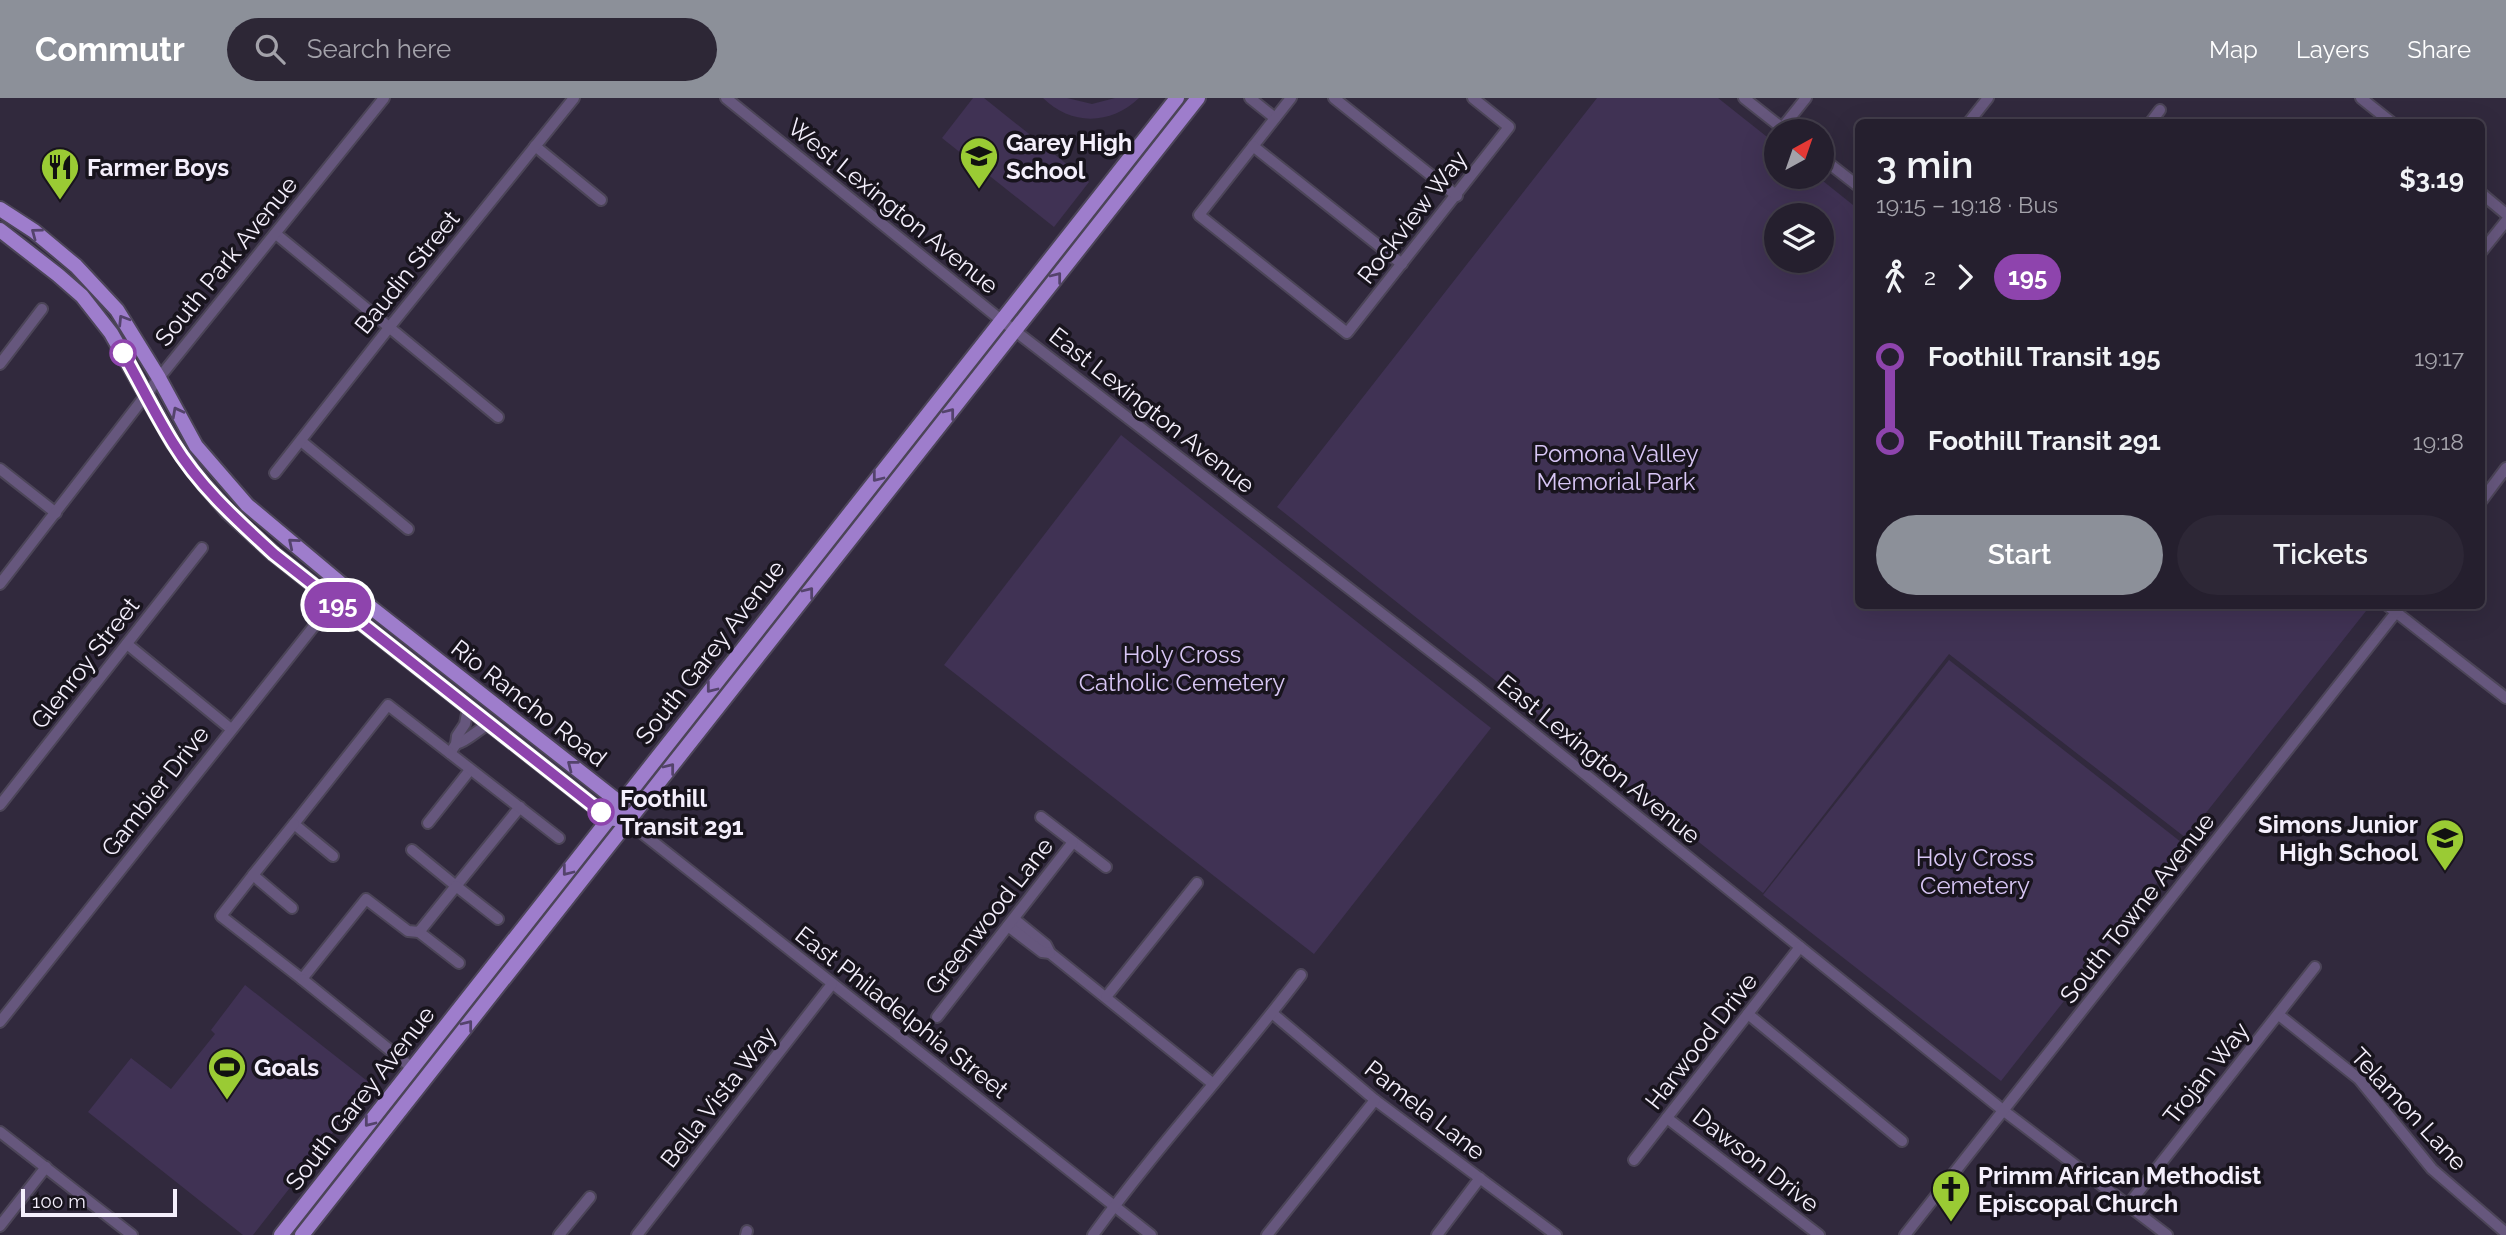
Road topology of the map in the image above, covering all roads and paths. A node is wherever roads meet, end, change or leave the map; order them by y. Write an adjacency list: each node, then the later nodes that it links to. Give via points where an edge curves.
1 (384, 98): 32 (street, South Park Avenue)
2 (574, 98): 21 (street, Baudin Street)
3 (726, 98): 38 (street, West Lexington Avenue)
4 (1177, 98): 38 (main road, South Garey Avenue)
5 (1198, 98): 40 (main road, South Garey Avenue, one-way to 5)
6 (1250, 98): 15 (street)
7 (1334, 98): 25 (street)
8 (1474, 98): 25 (street, Rockview Way, via 1509,127)
9 (1744, 98): 16 (street)
10 (1806, 98): 17 (street)
11 (1989, 98): 18 (street)
12 (2361, 98): 20 (street)
13 (1284, 100): 15 (street)
14 (2160, 110): 19 (street)
15 (1275, 118): 22 (street)
16 (1770, 119)
17 (1792, 119)
18 (1972, 119)
19 (2153, 119)
20 (2388, 119)
21 (536, 146): 27 (street); 39 (street, Baudin Street)
22 (1253, 146): 35 (street); 35 (street, Rockview Way, via 1199,215 1348,333)
23 (1834, 167): 24 (street)
24 (1855, 184)
25 (1457, 196): 35 (street, Rockview Way)
26 (2485, 196): 29 (street)
27 (601, 200)
28 (0, 209): 34 (main road, Rio Rancho Road, one-way to 28)
29 (2506, 214)
30 (2506, 221): 33 (street)
31 (0, 230): 36 (main road, Rio Rancho Road)
32 (276, 234): 39 (street); 42 (street, South Park Avenue)
33 (2485, 247)
34 (69, 261): 36 (main road); 42 (main road, Rio Rancho Road, one-way to 34, via 117,310)
35 (1402, 264)
36 (58, 275): 43 (main road, Rio Rancho Road, via 82,296 111,333)
37 (43, 309): 41 (street)
38 (1002, 320): 40 (street, East Lexington Avenue); 59 (main road, South Garey Avenue, one-way to 59)
39 (388, 328): 44 (street); 45 (street, Baudin Street)
40 (1014, 330): 62 (main road, South Garey Avenue, one-way to 40); 91 (street, East Lexington Avenue, via 1473,684)
41 (0, 363)
42 (159, 378): 43 (street, South Park Avenue); 54 (main road, Rio Rancho Road, one-way to 42, via 247,505 196,446)
43 (146, 394): 50 (street, South Park Avenue); 55 (main road, Rio Rancho Road, via 174,444 228,512)
44 (498, 417)
45 (301, 441): 48 (street, Baudin Street); 51 (street)
46 (2506, 468): 49 (street)
47 (0, 469): 50 (street)
48 (275, 473)
49 (2485, 496)
50 (56, 513): 53 (street, South Park Avenue)
51 (408, 529)
52 (202, 548): 60 (street, Glenroy Street)
53 (0, 584)
54 (345, 587): 55 (street, Gambier Drive); 58 (main road, Rio Rancho Road)
55 (334, 601): 61 (main road, Rio Rancho Road); 68 (street, Gambier Drive)
56 (2394, 609): 109 (street, South Towne Avenue)
57 (2396, 609): 64 (street)
58 (398, 629): 61 (main road); 65 (main road, Rio Rancho Road)
59 (753, 634): 62 (main road); 71 (main road, South Garey Avenue, one-way to 71)
60 (127, 644): 68 (street); 72 (street, Glenroy Street)
61 (387, 644): 63 (main road, Rio Rancho Road)
62 (767, 645): 76 (main road, South Garey Avenue, one-way to 62)
63 (441, 687): 65 (main road, via 459,691 478,705); 66 (main road, Rio Rancho Road)
64 (2506, 698)
65 (495, 705): 71 (main road, Rio Rancho Road, one-way to 65)
66 (468, 708): 67 (main road, Rio Rancho Road); 69 (street)
67 (489, 724): 69 (street); 75 (main road, Rio Rancho Road)
68 (231, 729): 102 (street, Gambier Drive)
69 (453, 748): 70 (street); 77 (street, via 388,705)
70 (470, 770): 73 (street); 78 (street)
71 (620, 803): 75 (main road, South Garey Avenue); 76 (main road, Rio Rancho Road)
72 (0, 805)
73 (520, 807): 79 (street); 86 (street)
74 (1041, 817): 80 (street)
75 (609, 818): 76 (main road, Rio Rancho Road); 103 (main road, South Garey Avenue, one-way to 103)
76 (628, 822): 96 (street, East Philadelphia Street); 105 (main road, South Garey Avenue, one-way to 76)
77 (294, 824): 82 (street); 84 (street)
78 (428, 824)
79 (559, 838)
80 (1073, 842): 83 (street); 89 (street, Greenwood Lane)
81 (412, 850): 86 (street)
82 (333, 856)
83 (1105, 867)
84 (253, 875): 87 (street); 95 (street, via 221,916)
85 (1198, 883): 97 (street)
86 (456, 886): 88 (street); 90 (street)
87 (292, 908)
88 (498, 919)
89 (1011, 922): 97 (street, via 1042,952 1050,953); 101 (street, Greenwood Lane)
90 (419, 932): 92 (street); 95 (street, via 408,931 366,899)
91 (1800, 947): 99 (street, Harwood Drive); 109 (street, East Lexington Avenue)
92 (459, 963)
93 (2315, 967): 100 (street, Trojan Way)
94 (1301, 975): 98 (street)
95 (302, 979): 104 (street)
96 (832, 984): 118 (street, East Philadelphia Street); 125 (street, Bella Vista Way)
97 (1106, 997): 106 (street)
98 (1272, 1013): 106 (street); 107 (street, Pamela Lane)
99 (1748, 1014): 110 (street, Harwood Drive); 112 (street)
100 (2279, 1015): 117 (street, Trojan Way); 120 (street, Telamon Lane, via 2359,1079 2432,1169)
101 (937, 1017)
102 (0, 1022)
103 (429, 1046): 104 (main road, South Garey Avenue); 105 (main road)
104 (412, 1068): 108 (main road); 122 (main road, South Garey Avenue, one-way to 122)
105 (425, 1078): 108 (main road, South Garey Avenue)
106 (1212, 1083): 118 (street)
107 (1376, 1100): 115 (street, Pamela Lane); 128 (street)
108 (405, 1104): 123 (main road, South Garey Avenue)
109 (2004, 1111): 117 (street, East Lexington Avenue); 132 (street, South Towne Avenue)
110 (1667, 1118): 113 (street, Harwood Drive); 131 (street, Dawson Drive)
111 (0, 1132): 114 (street)
112 (1902, 1141)
113 (1634, 1160)
114 (46, 1167): 119 (street); 121 (street)
115 (1480, 1178): 129 (street); 130 (street, Pamela Lane)
116 (590, 1197): 124 (street)
117 (2129, 1205): 133 (street, East Lexington Avenue)
118 (1113, 1206): 126 (street); 127 (street, East Philadelphia Street)
119 (0, 1226)
120 (2506, 1233)
121 (132, 1235)
122 (281, 1235)
123 (302, 1235)
124 (559, 1235)
125 (637, 1235)
126 (1093, 1235)
127 (1151, 1235)
128 (1267, 1235)
129 (1437, 1235)
130 (1556, 1235)
131 (1819, 1235)
132 (1905, 1235)
133 (2167, 1235)

